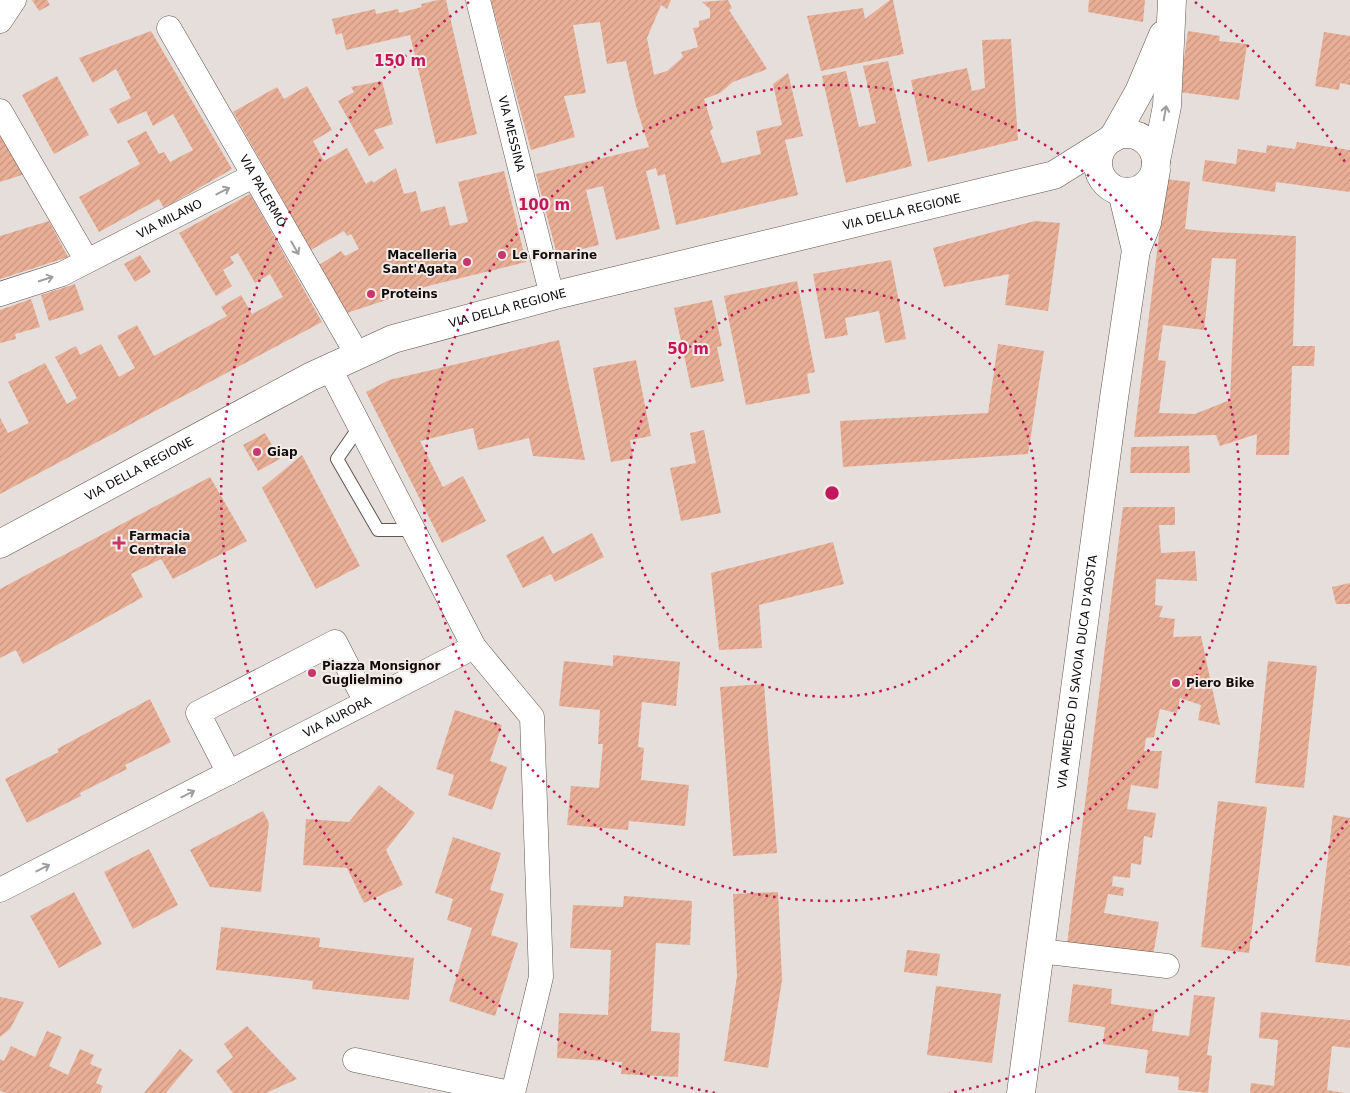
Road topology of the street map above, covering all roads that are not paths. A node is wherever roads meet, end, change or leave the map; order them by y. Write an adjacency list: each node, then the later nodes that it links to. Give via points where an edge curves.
1 (14, 0): 4 (street)
2 (478, 0): 15 (street, VIA MESSINA)
3 (1172, 9): 7 (main road, via 1139,92); 8 (main road, one-way to 3, via 1167,106)
4 (0, 21)
5 (169, 28): 10 (street, VIA PALERMO)
6 (0, 111): 13 (street)
7 (1109, 140): 8 (main road, via 1131,134 1141,138 1148,143); 9 (main road); 11 (main road, via 1100,152 1098,170)
8 (1156, 165): 11 (main road, via 1146,185 1139,190); 12 (main road, via 1147,223)
9 (1054, 175): 11 (main road); 15 (main road, VIA DELLA REGIONE)
10 (253, 176): 13 (street, VIA MILANO, one-way to 10); 16 (street, VIA PALERMO, one-way to 16)
11 (1115, 189): 12 (main road)
12 (1136, 250): 25 (main road, VIA AMEDEO DI SAVOIA DUCA D'AOSTA)
13 (87, 261): 14 (street, VIA MILANO, one-way to 13, via 62,274)
14 (0, 294)
15 (552, 296): 16 (main road, VIA DELLA REGIONE, via 436,326)
16 (357, 354): 17 (main road, VIA DELLA REGIONE)
17 (330, 367): 18 (street); 20 (main road, VIA DELLA REGIONE)
18 (360, 426): 19 (street); 19 (lane, via 337,459 378,530)
19 (414, 530): 21 (street)
20 (0, 544)
21 (474, 647): 22 (street, VIA AURORA); 28 (street, via 532,717 542,976)
22 (366, 702): 23 (street, VIA AURORA); 23 (street, via 335,642 198,713)
23 (229, 772): 24 (street, VIA AURORA, one-way to 23)
24 (0, 890)
25 (1040, 951): 26 (street); 29 (main road, VIA AMEDEO DI SAVOIA DUCA D'AOSTA)
26 (1167, 966)
27 (355, 1060): 28 (street)
28 (512, 1093)
29 (1021, 1093)

